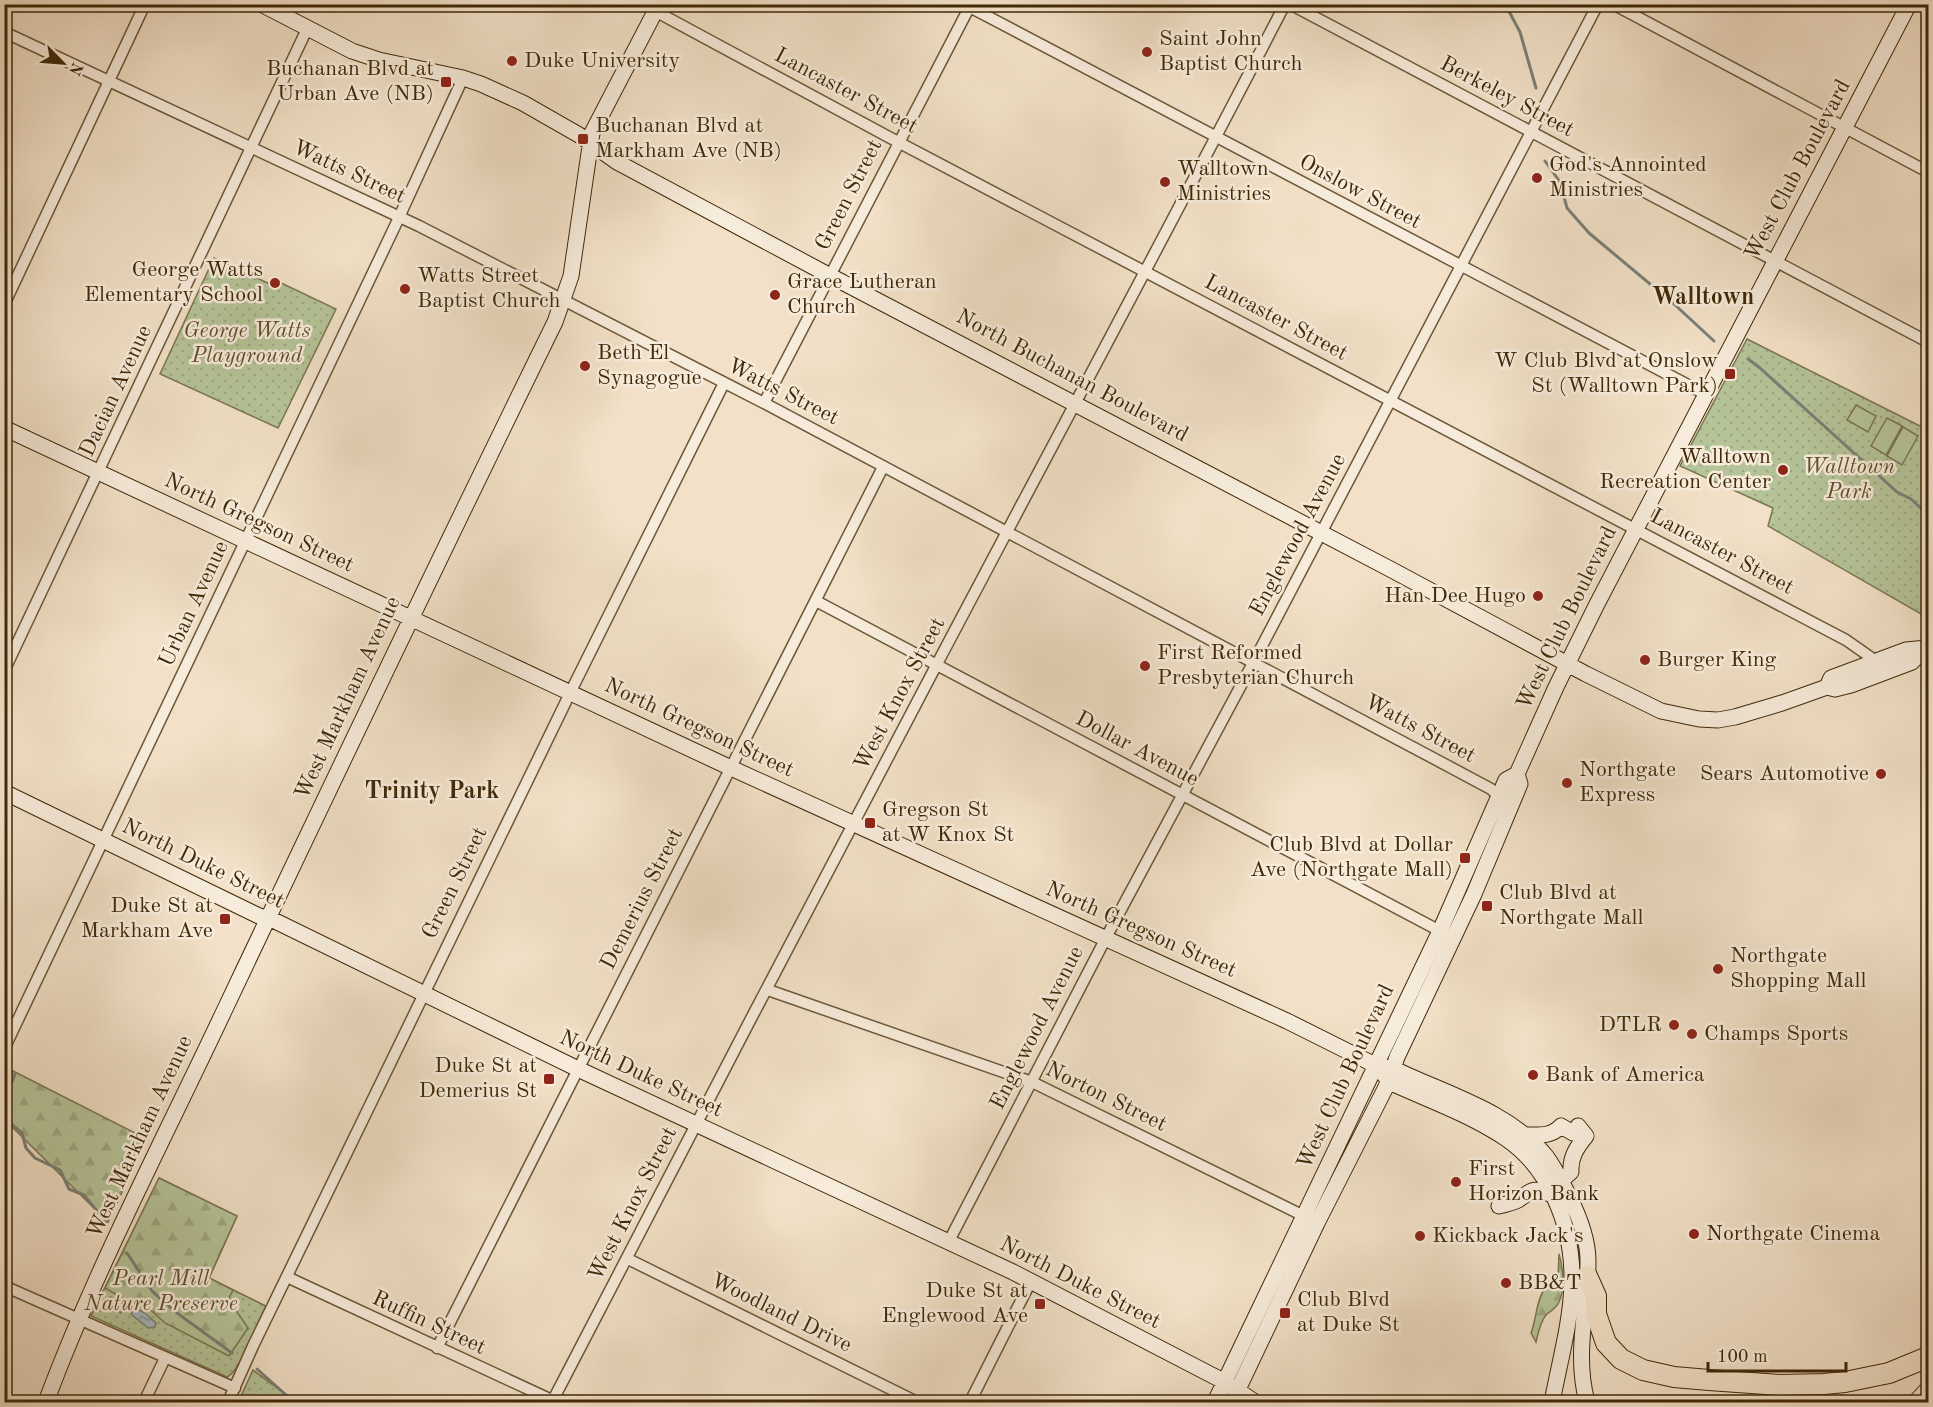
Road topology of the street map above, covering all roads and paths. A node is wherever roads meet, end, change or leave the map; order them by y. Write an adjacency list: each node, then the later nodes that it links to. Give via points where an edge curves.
1 (145, 4): 13 (street)
2 (261, 4): 10 (main road, North Buchanan Boulevard)
3 (1285, 4): 16 (street, West Knox Street)
4 (1290, 4): 15 (street, Berkeley Street)
5 (1598, 4): 15 (street, Englewood Avenue)
6 (1613, 4): 14 (street)
7 (1910, 4): 14 (main road, West Club Boulevard)
8 (968, 5): 16 (street, Onslow Street); 18 (street, Green Street)
9 (657, 8): 17 (main road, West Markham Avenue); 18 (street, Lancaster Street)
10 (307, 29): 12 (main road, North Buchanan Boulevard, via 379,60); 19 (street, Dacian Avenue)
11 (4, 32): 13 (street, Watts Street)
12 (463, 78): 17 (main road, North Buchanan Boulevard, via 523,103); 21 (street, Urban Avenue)
13 (109, 81): 19 (street, Watts Street); 27 (street)
14 (1846, 129): 20 (street); 22 (main road, West Club Boulevard)
15 (1531, 132): 22 (street, Berkeley Street); 23 (street, Englewood Avenue)
16 (1215, 137): 23 (street, Onslow Street); 24 (street, West Knox Street)
17 (590, 141): 25 (main road, North Buchanan Boulevard, via 617,162); 26 (main road, West Markham Avenue, via 571,276)
18 (898, 142): 24 (street, Lancaster Street); 25 (street, Green Street)
19 (251, 147): 21 (street, Watts Street); 36 (street, Dacian Avenue)
20 (1929, 172)
21 (399, 216): 26 (street, Watts Street); 40 (street, Urban Avenue)
22 (1775, 262): 28 (street, Berkeley Street); 30 (main road, West Club Boulevard)
23 (1460, 267): 30 (street, Onslow Street); 31 (street, Englewood Avenue)
24 (1145, 271): 31 (street, Lancaster Street); 33 (street, West Knox Street)
25 (830, 275): 32 (street, Green Street); 33 (main road, North Buchanan Boulevard)
26 (564, 300): 29 (street, Watts Street); 42 (main road, West Markham Avenue)
27 (4, 305)
28 (1929, 342)
29 (724, 383): 32 (street, Watts Street); 50 (street, Green Street)
30 (1707, 395): 37 (main road, West Club Boulevard)
31 (1391, 401): 37 (street, Lancaster Street); 38 (street, Englewood Avenue)
32 (764, 403): 35 (street, Watts Street)
33 (1076, 403): 38 (main road, North Buchanan Boulevard); 39 (street, West Knox Street)
34 (4, 428): 36 (main road, North Gregson Street)
35 (883, 467): 39 (street, Watts Street); 41 (street, Demerius Street)
36 (99, 473): 40 (main road, North Gregson Street); 48 (street, Dacian Avenue)
37 (1636, 529): 44 (street, Lancaster Street, via 1846,640); 46 (main road, West Club Boulevard)
38 (1321, 532): 45 (street, Englewood Avenue); 46 (main road, North Buchanan Boulevard)
39 (1007, 533): 45 (street, Watts Street); 47 (street, West Knox Street)
40 (245, 541): 42 (main road, North Gregson Street); 58 (street, Urban Avenue)
41 (816, 601): 47 (street, Dollar Avenue); 51 (street, Demerius Street)
42 (409, 619): 50 (main road, North Gregson Street); 59 (main road, West Markham Avenue)
43 (1926, 649): 44 (main road, via 1906,650); 49 (main road, via 1912,662 1851,685)
44 (1876, 661): 49 (main road, via 1831,678)
45 (1253, 663): 54 (street, Englewood Avenue); 55 (street, Watts Street, via 1488,787)
46 (1567, 663): 49 (main road, North Buchanan Boulevard, via 1648,706 1694,719 1735,717); 52 (main road, West Club Boulevard)
47 (936, 664): 54 (street, Dollar Avenue); 56 (street, West Knox Street)
48 (4, 671)
49 (1827, 687)
50 (570, 693): 51 (main road, North Gregson Street); 63 (street, Green Street)
51 (731, 768): 56 (main road, North Gregson Street); 65 (street, Demerius Street)
52 (1517, 774): 55 (main road, West Club Boulevard, via 1508,777); 57 (main road, West Club Boulevard, via 1520,784)
53 (4, 792): 58 (main road, North Duke Street)
54 (1182, 795): 60 (street, Dollar Avenue); 61 (street, Englewood Avenue)
55 (1498, 796): 57 (main road, via 1504,811); 60 (main road, West Club Boulevard)
56 (853, 824): 61 (main road, North Gregson Street); 62 (street, West Knox Street)
57 (1499, 836): 66 (main road, West Club Boulevard)
58 (104, 841): 59 (main road, North Duke Street); 64 (street, Urban Avenue)
59 (268, 918): 63 (main road, North Duke Street); 80 (main road, West Markham Avenue)
60 (1440, 932): 66 (main road, West Club Boulevard)
61 (1105, 939): 66 (main road, North Gregson Street, via 1287,1021); 67 (street, Englewood Avenue)
62 (768, 990): 67 (street, Norton Street); 68 (street, West Knox Street)
63 (423, 994): 65 (main road, North Duke Street); 77 (street, Green Street)
64 (4, 1049)
65 (578, 1069): 68 (main road, North Duke Street); 81 (street, Demerius Street)
66 (1386, 1072): 69 (main road, North Gregson Street, via 1487,1112); 71 (main road, North Gregson Street, via 1505,1138 1527,1156); 73 (main road, West Club Boulevard)
67 (1032, 1082): 73 (street, Norton Street); 74 (street, Englewood Avenue)
68 (695, 1124): 74 (main road, North Duke Street); 75 (street, West Knox Street)
69 (1525, 1135): 70 (main road, North Gregson Street, via 1547,1158); 70 (main road, via 1546,1135 1561,1126 1586,1136 1574,1154 1571,1172)
70 (1561, 1181): 76 (main road, North Gregson Street, via 1586,1244)
71 (1553, 1195): 72 (main road, via 1529,1191 1517,1201); 95 (main road, North Gregson Street, via 1568,1232 1573,1276)
72 (1499, 1206)
73 (1311, 1220): 85 (main road, West Club Boulevard)
74 (948, 1243): 78 (main road, North Duke Street)
75 (627, 1258): 90 (street, West Knox Street); 91 (street, Woodland Drive)
76 (1587, 1276): 82 (highway, via 1596,1296 1596,1314 1605,1343 1637,1368 1674,1377 1780,1385 1824,1384 1888,1373); 96 (main road, North Gregson Street, via 1581,1360)
77 (286, 1277): 81 (street, Ruffin Street); 84 (street, Green Street)
78 (1031, 1281): 85 (main road, North Duke Street); 92 (street)
79 (4, 1286): 80 (street)
80 (78, 1320): 83 (street); 87 (main road, West Markham Avenue)
81 (437, 1348): 90 (street, Ruffin Street)
82 (1929, 1357)
83 (165, 1358): 84 (street); 88 (street)
84 (235, 1388): 89 (street, Green Street)
85 (1231, 1392): 93 (main road, West Club Boulevard); 94 (main road, North Duke Street)
86 (1929, 1392): 97 (highway)
87 (46, 1402)
88 (144, 1402)
89 (228, 1402)
90 (554, 1402)
91 (917, 1402)
92 (970, 1402)
93 (1215, 1402)
94 (1255, 1402)
95 (1552, 1402)
96 (1587, 1402)
97 (1919, 1402)

